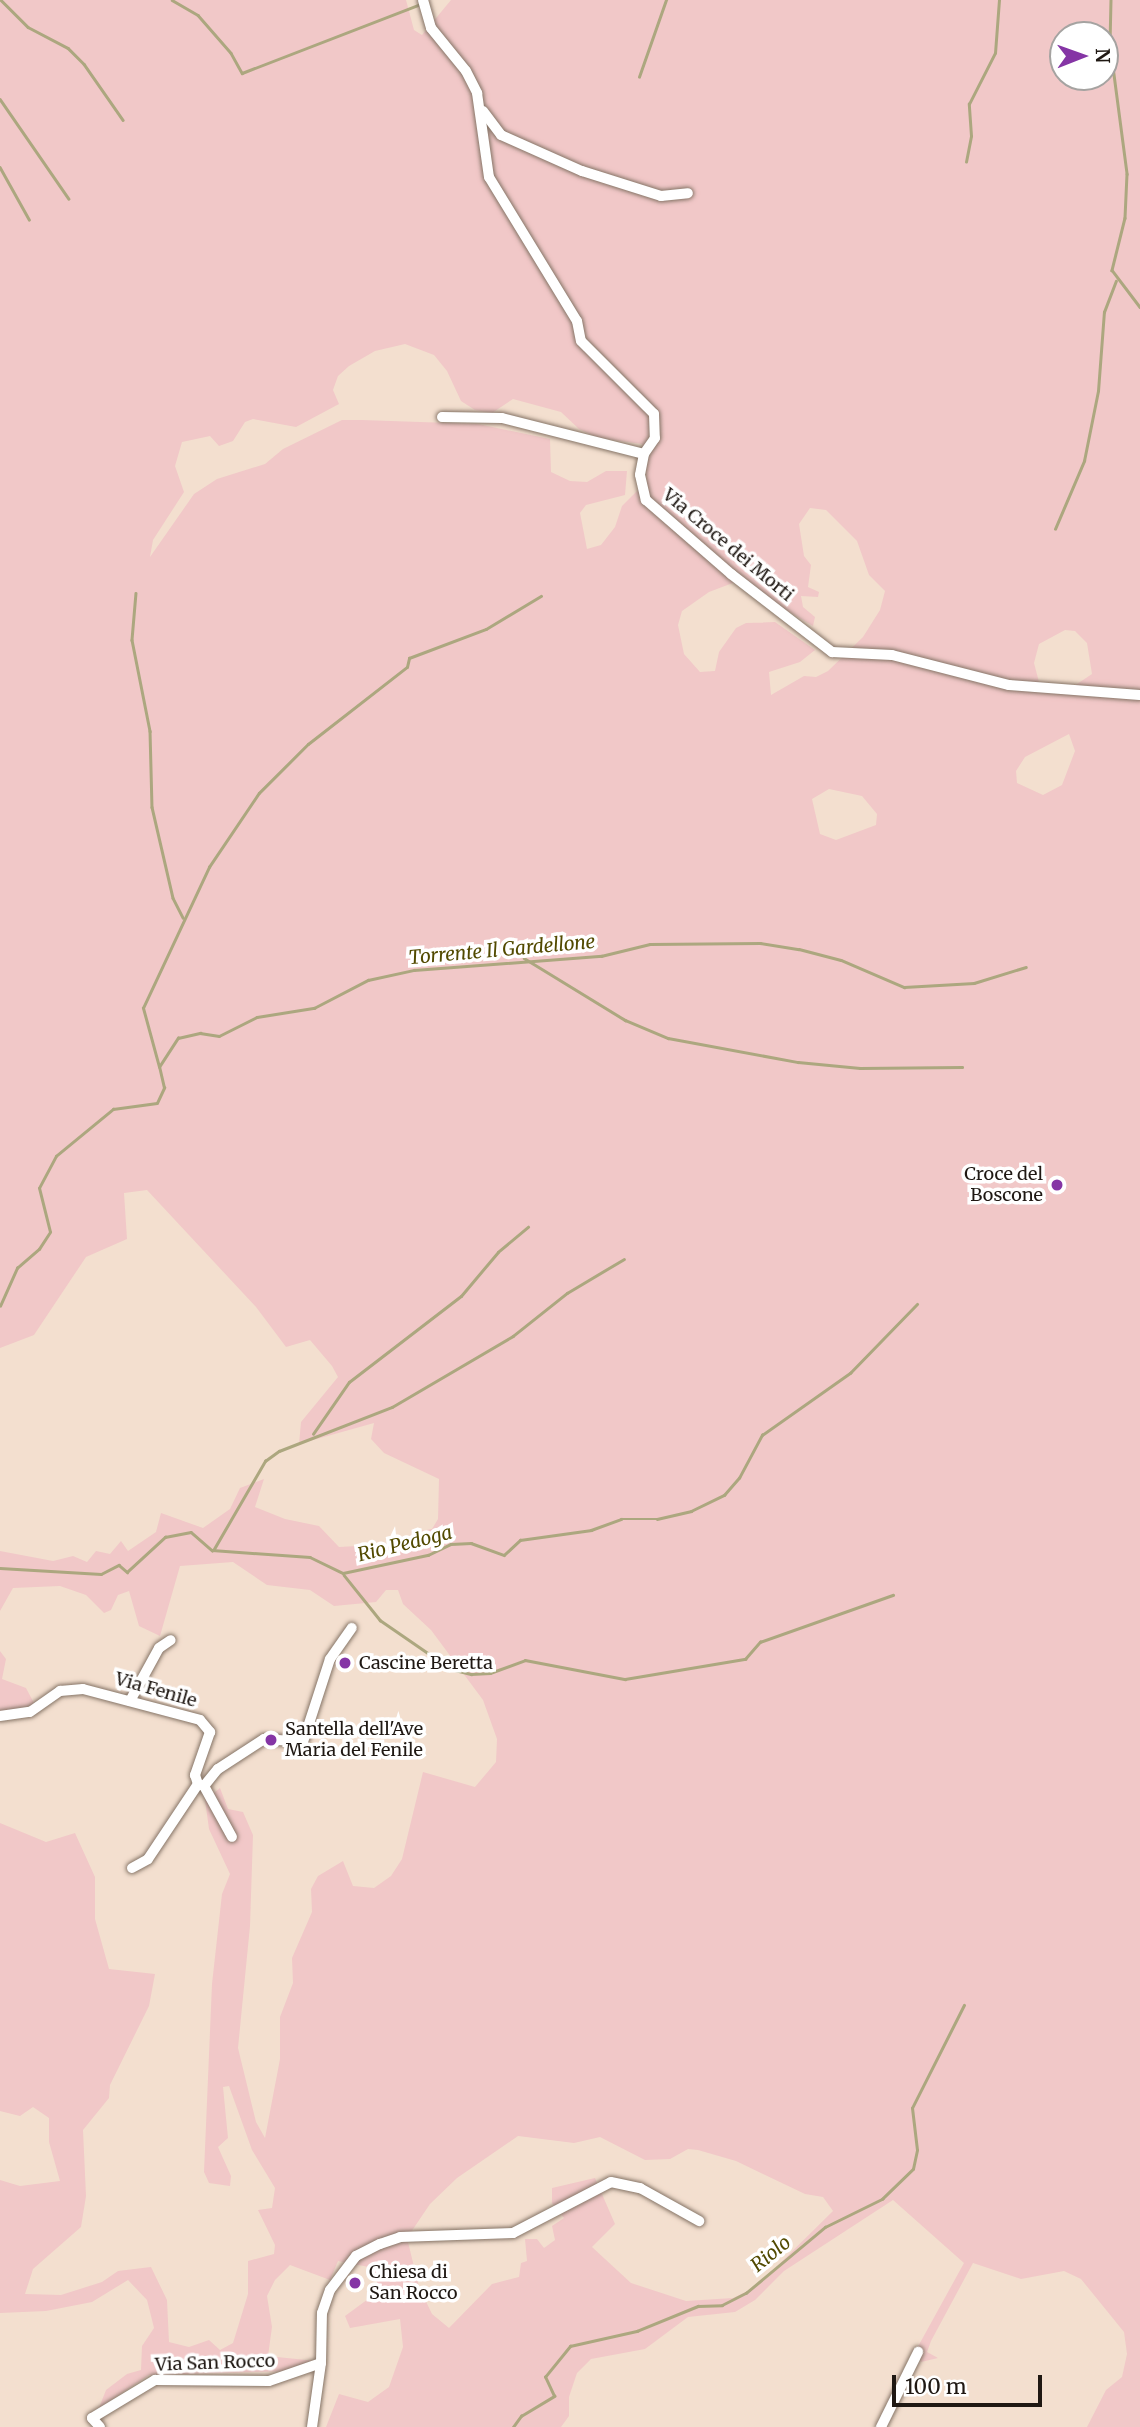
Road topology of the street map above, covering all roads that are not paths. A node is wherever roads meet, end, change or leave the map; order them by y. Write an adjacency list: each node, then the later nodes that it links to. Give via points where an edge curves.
1 (423, 0): 2 (street, Via Croce dei Morti, via 427,21 466,71)
2 (481, 108): 3 (street, via 501,135 582,172 661,196); 5 (street, Via Croce dei Morti, via 489,177 577,321 581,341 654,414 655,438)
3 (688, 194)
4 (442, 416): 5 (street, via 502,418)
5 (644, 454): 6 (street, Via Croce dei Morti, via 640,475 646,500 731,574 832,652 892,655 1009,685)
6 (1140, 695)
7 (352, 1628): 11 (street, via 330,1659 303,1742 264,1739)
8 (171, 1640): 9 (street, via 159,1648)
9 (130, 1701): 10 (street, Via Fenile, via 83,1689 60,1691 30,1712); 11 (street, Via Fenile, via 200,1720 210,1732 198,1763)
10 (0, 1716)
11 (201, 1785): 12 (street); 13 (street, via 148,1860)
12 (232, 1837)
13 (132, 1868)
14 (699, 2221): 16 (street, via 640,2188 611,2182 513,2233 400,2237 380,2244 356,2256 330,2290 322,2313)
15 (919, 2352): 19 (street)
16 (321, 2363): 17 (street, Via San Rocco, via 269,2381 155,2380); 18 (street)
17 (96, 2422)
18 (312, 2427)
19 (881, 2427)

